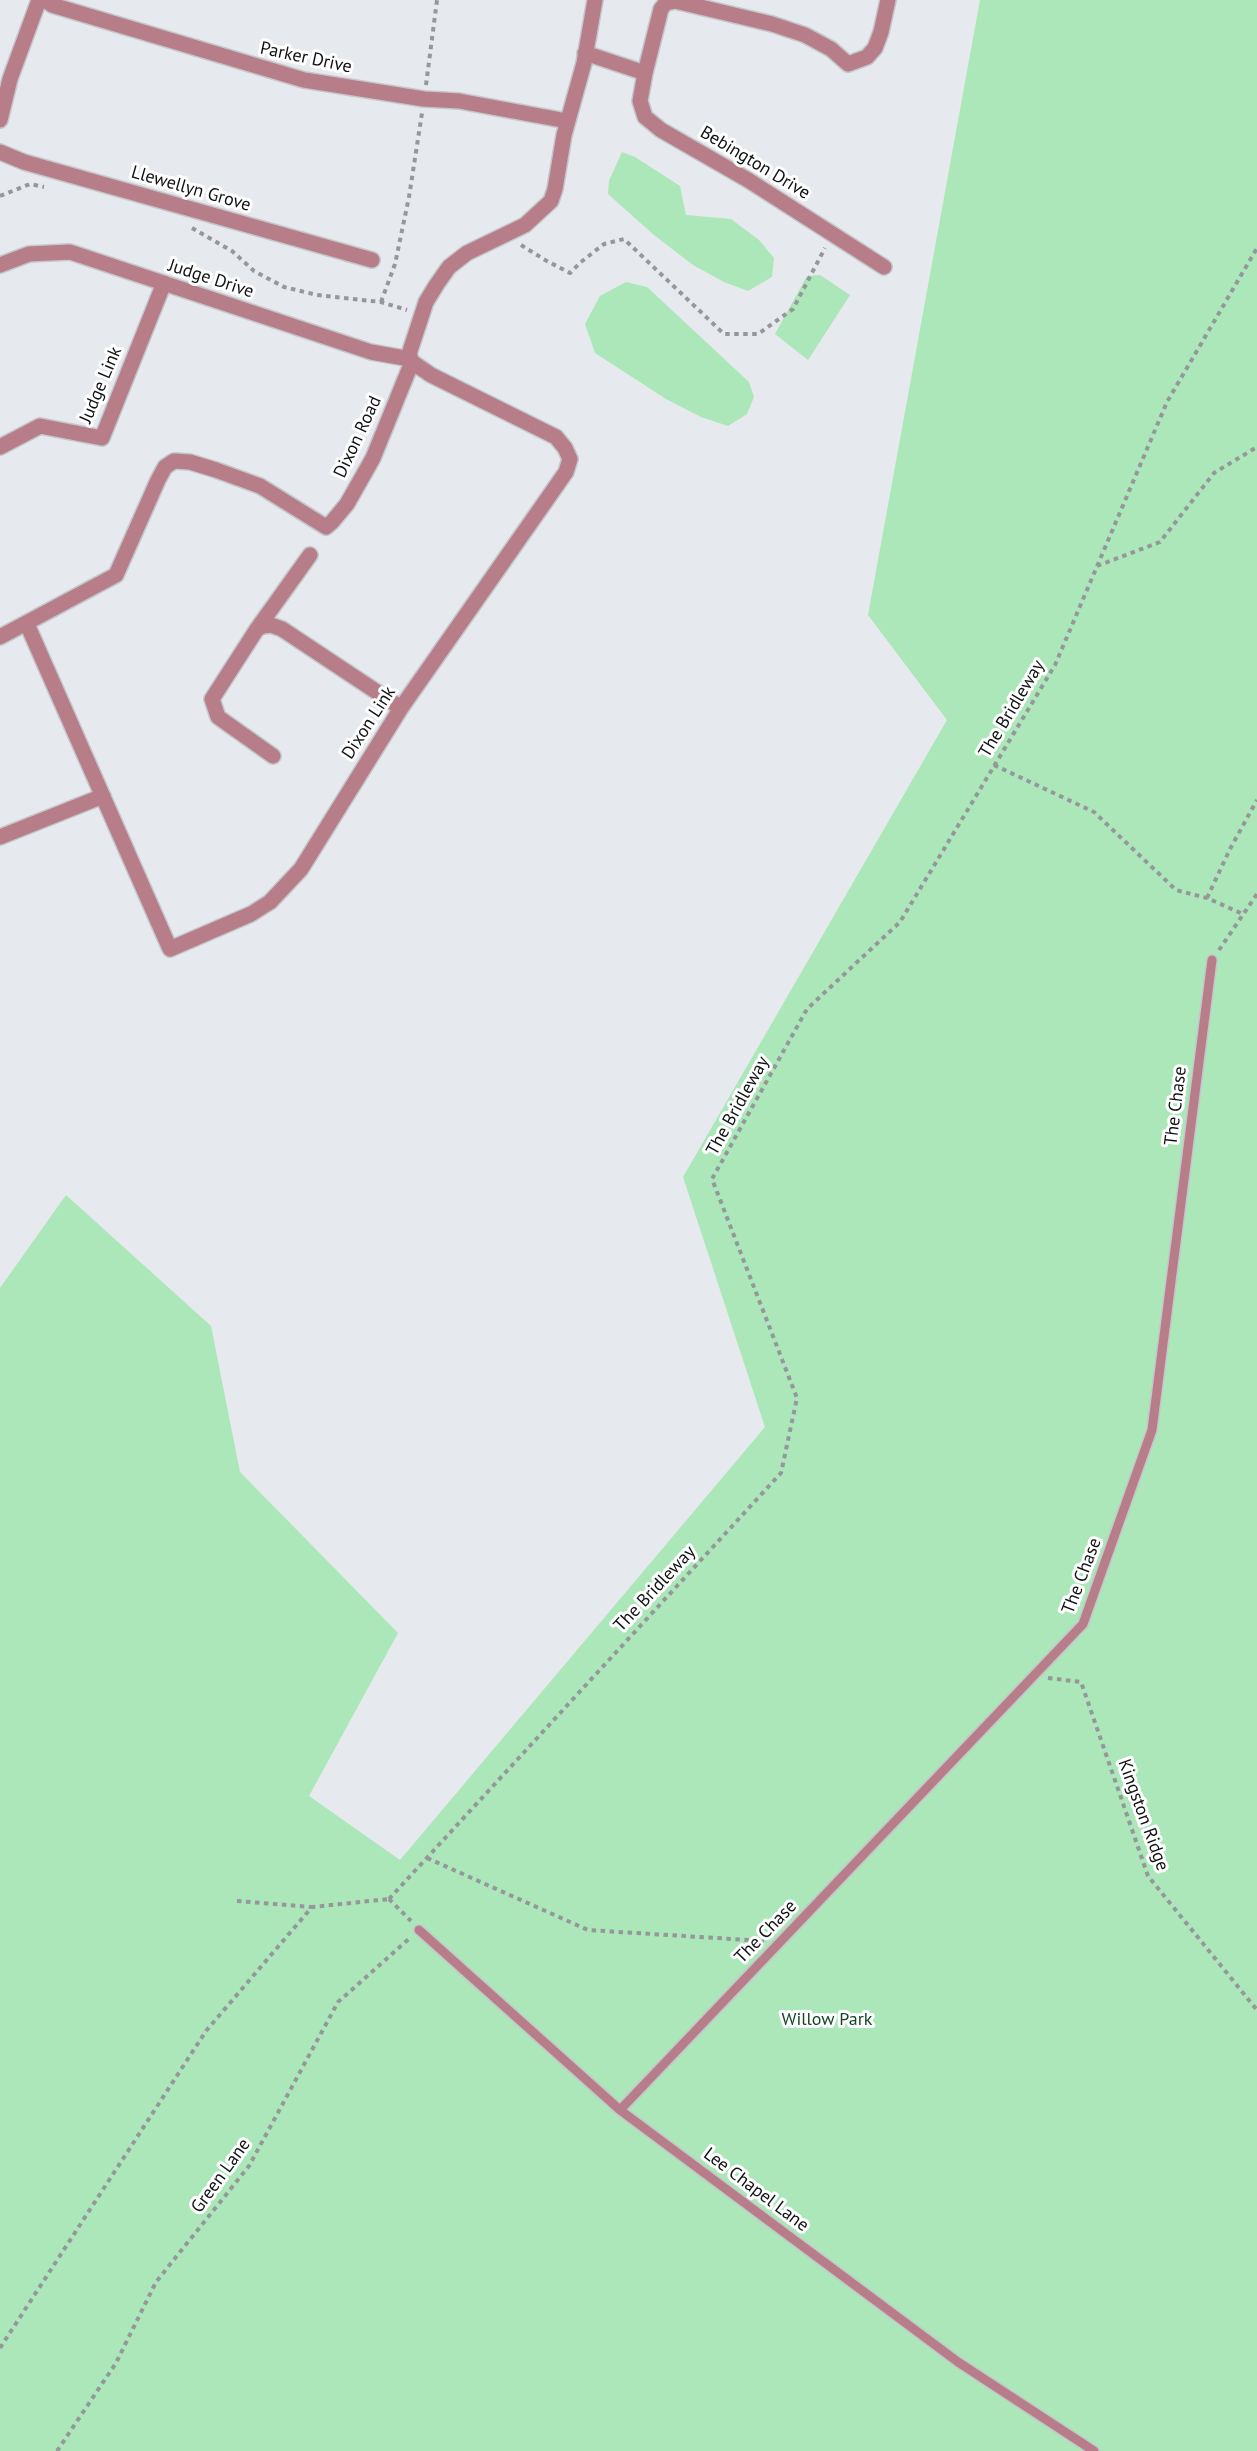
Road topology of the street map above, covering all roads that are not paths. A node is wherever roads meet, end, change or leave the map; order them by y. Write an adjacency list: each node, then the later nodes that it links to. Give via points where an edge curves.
1 (39, 0): 8 (street, via 10,79)
2 (45, 0): 9 (street, Parker Drive, via 304,80 424,99 459,100)
3 (595, 0): 6 (street, Dixon Road)
4 (888, 0): 5 (street, Bebington Drive, via 875,48 867,57 848,63 805,35)
5 (723, 6): 7 (street, Bebington Drive, via 666,3 658,17)
6 (585, 53): 7 (street); 9 (street, Dixon Road)
7 (645, 73): 13 (street, Bebington Drive, via 640,102 645,117 661,130)
8 (0, 120)
9 (567, 121): 15 (street, Dixon Road, via 551,201 535,218 467,253 449,267 426,302 408,354)
10 (0, 152): 11 (street, Llewellyn Grove)
11 (372, 260)
12 (0, 265): 14 (street, Judge Drive, via 29,254 70,252)
13 (884, 267)
14 (164, 283): 15 (street, Judge Drive, via 371,352); 16 (street, Judge Link, via 102,438 40,426)
15 (411, 361): 18 (street, Dixon Road, via 373,458 347,504 326,527 260,486 190,462 174,461 165,467 158,480 116,575); 21 (street, Dixon Link, via 431,375 556,437 570,459 566,472)
16 (0, 447)
17 (310, 555): 19 (street)
18 (27, 624): 20 (street, Dixon Road); 23 (street, Dixon Link)
19 (257, 629): 21 (street, via 271,625 282,629); 22 (street, via 212,699 215,712 223,721)
20 (0, 637)
21 (401, 708): 23 (street, Dixon Link, via 301,869 285,888 251,914 170,950)
22 (273, 756)
23 (103, 796): 24 (street)
24 (0, 837)
25 (1212, 960): 27 (lane, The Chase, via 1152,1430 1083,1624)
26 (419, 1930): 27 (lane, Lee Chapel Lane)
27 (620, 2110): 28 (lane, Lee Chapel Lane, via 958,2362)
28 (1094, 2451)

